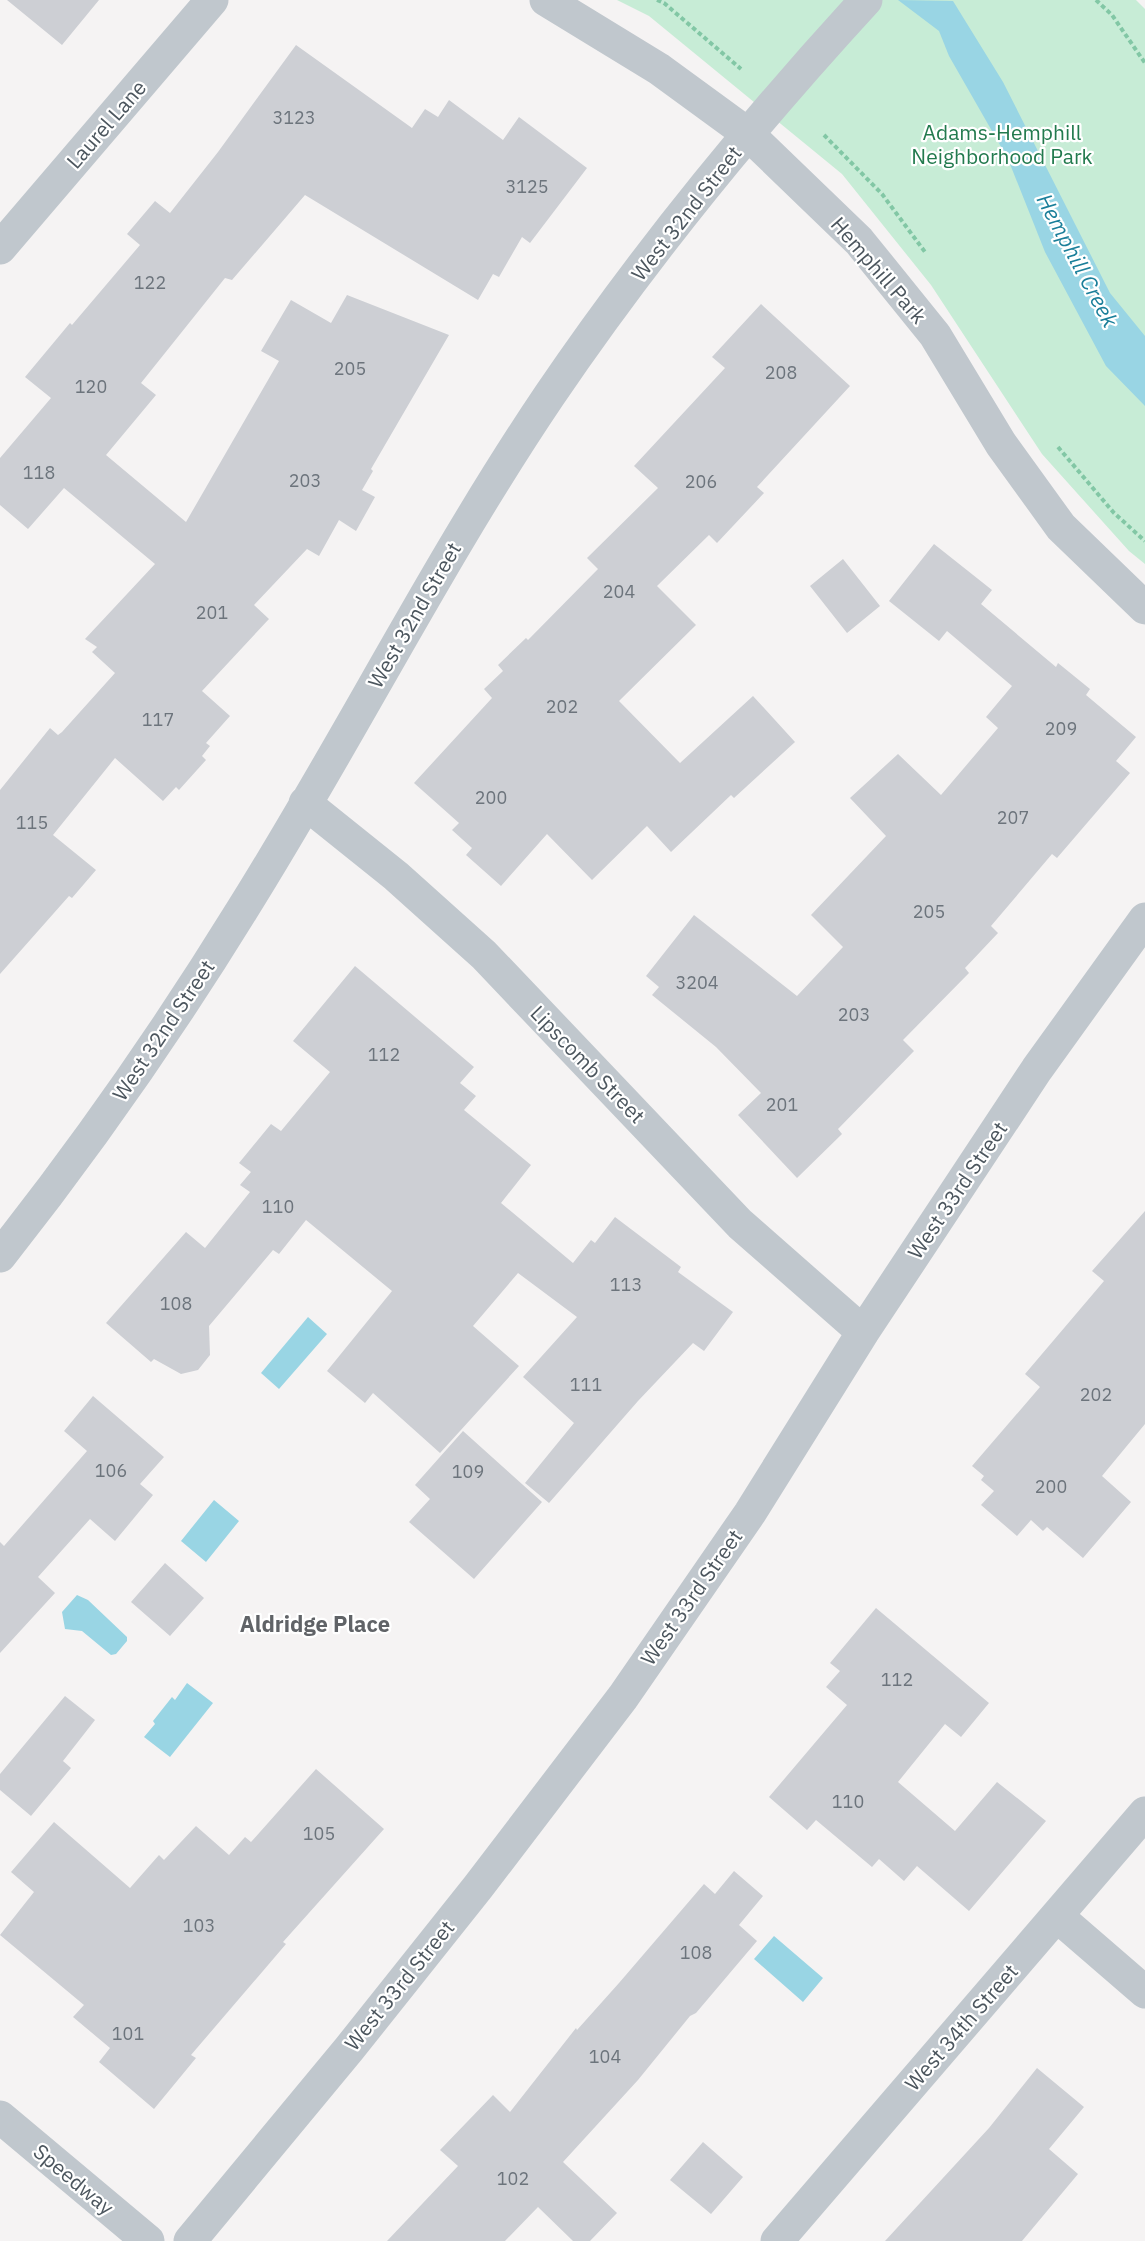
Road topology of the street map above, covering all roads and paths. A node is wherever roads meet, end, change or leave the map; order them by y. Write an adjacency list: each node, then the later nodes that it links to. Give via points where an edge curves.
1 (212, 0): 9 (street, Laurel Lane)
2 (546, 0): 8 (street, Hemphill Park, via 659,69)
3 (657, 0): 7 (path)
4 (1096, 0): 6 (path, via 1112,15)
5 (863, 3): 8 (street, West 32nd Street)
6 (1145, 63)
7 (741, 69)
8 (748, 134): 10 (street, Hemphill Park, via 859,241 935,335 1001,444 1061,527); 11 (street, West 32nd Street, via 642,266 549,396 440,568)
9 (0, 248)
10 (1145, 608)
11 (305, 803): 13 (street, West 32nd Street, via 243,909 162,1034 56,1185); 14 (street, Lipscomb Street, via 396,876 484,955 740,1224)
12 (1145, 919): 14 (street, West 33rd Street, via 1037,1069)
13 (0, 1256)
14 (863, 1332): 21 (street, West 33rd Street, via 750,1512 623,1696 478,1887)
15 (1145, 1813): 16 (street, West 34th Street)
16 (1057, 1916): 17 (street); 19 (street, West 34th Street)
17 (1145, 1992)
18 (0, 2117): 20 (street, Speedway)
19 (780, 2240)
20 (148, 2241)
21 (190, 2241)

